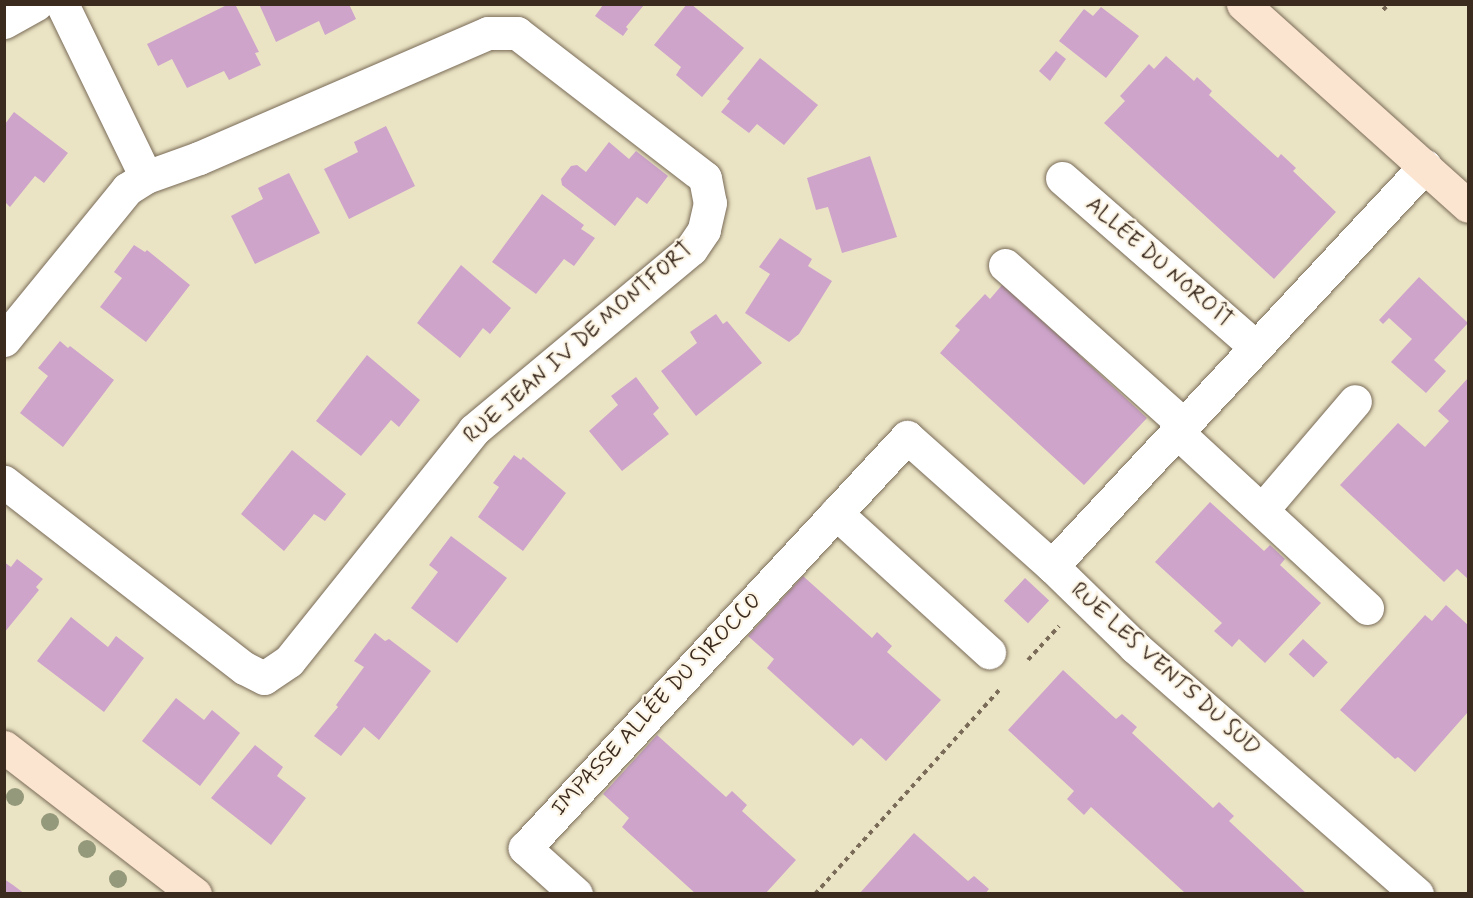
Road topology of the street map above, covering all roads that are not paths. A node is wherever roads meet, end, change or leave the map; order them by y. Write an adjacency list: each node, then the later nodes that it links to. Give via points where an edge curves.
1 (36, 4): 4 (street)
2 (62, 4): 6 (street)
3 (1243, 4): 5 (main road)
4 (4, 22)
5 (1425, 166): 8 (main road); 11 (street, RUE LES VENTS DU SUD)
6 (146, 177): 10 (street, RUE JEAN IV DE MONTFORT, via 127,189); 14 (street, RUE JEAN IV DE MONTFORT, via 199,158 488,33 505,31 517,33 705,178 710,203 704,230 691,249 474,430 289,661 264,678 244,668)
7 (1062, 178): 11 (street, ALLÉE DU NOROÎT)
8 (1468, 206)
9 (1005, 265): 13 (street)
10 (4, 340)
11 (1256, 347): 13 (street, RUE LES VENTS DU SUD)
12 (1356, 401): 15 (street)
13 (1180, 428): 15 (street); 17 (street, RUE LES VENTS DU SUD)
14 (4, 482)
15 (1262, 510): 18 (street)
16 (836, 513): 17 (street, IMPASSE ALLÉE DU SIROCCO, via 907,437); 19 (street); 22 (street, IMPASSE ALLÉE DU SIROCCO, via 525,848)
17 (1052, 566): 23 (street, RUE LES VENTS DU SUD, via 1135,647)
18 (1367, 608)
19 (989, 652)
20 (9, 749): 21 (main road)
21 (195, 894)
22 (576, 894)
23 (1417, 894)

